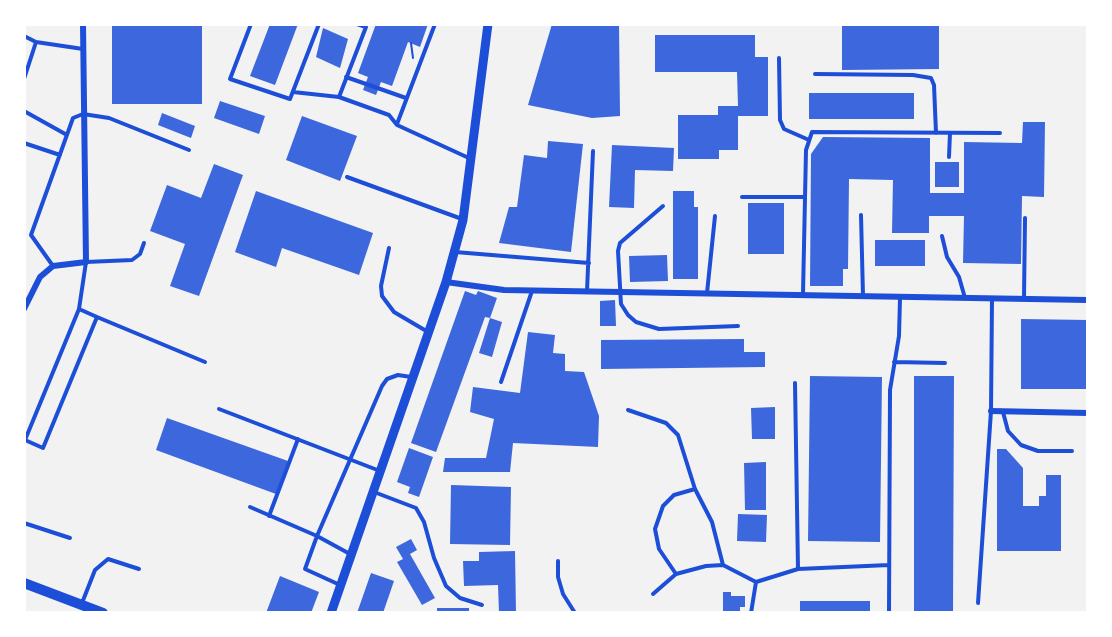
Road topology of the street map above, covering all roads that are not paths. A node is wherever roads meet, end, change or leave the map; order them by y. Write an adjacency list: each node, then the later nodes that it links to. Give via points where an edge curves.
1 (82, 24): 10 (street)
2 (251, 24): 15 (lane, via 230,79 290,99)
3 (319, 24): 15 (lane)
4 (357, 24): 7 (lane)
5 (435, 24): 17 (lane)
6 (488, 24): 31 (street)
7 (366, 26): 13 (lane)
8 (24, 36): 9 (lane)
9 (36, 42): 10 (lane); 14 (lane)
10 (83, 49): 19 (street)
11 (779, 58): 25 (lane, via 780,120 784,129)
12 (815, 74): 21 (lane, via 931,78)
13 (346, 77): 16 (lane); 17 (lane)
14 (24, 79)
15 (293, 92): 16 (lane)
16 (339, 97): 20 (lane, via 389,115)
17 (406, 98): 20 (lane)
18 (24, 111): 24 (lane)
19 (83, 114): 24 (lane, via 73,118); 27 (lane, via 109,118); 46 (street)
20 (397, 125): 31 (lane)
21 (936, 133): 22 (lane); 25 (lane, via 812,132)
22 (950, 133): 23 (lane); 30 (lane)
23 (1000, 133)
24 (67, 135): 29 (lane)
25 (809, 140): 34 (lane)
26 (24, 143): 29 (lane)
27 (189, 150)
28 (594, 151): 47 (lane)
29 (60, 155): 41 (lane)
30 (949, 157)
31 (472, 160): 39 (street)
32 (347, 177): 39 (lane)
33 (742, 197): 34 (lane)
34 (805, 197): 54 (lane)
35 (663, 206): 52 (lane, via 621,243)
36 (861, 214): 55 (lane)
37 (715, 216): 53 (lane)
38 (1025, 218): 59 (lane)
39 (463, 220): 45 (street)
40 (24, 233): 41 (lane)
41 (31, 235): 48 (lane)
42 (942, 236): 57 (lane, via 946,257 959,277)
43 (144, 243): 46 (lane, via 140,254 132,260)
44 (389, 248): 65 (lane, via 382,296 394,312)
45 (454, 252): 47 (lane); 49 (street)
46 (86, 262): 48 (street); 62 (lane)
47 (589, 262): 51 (lane)
48 (53, 266): 61 (street, via 40,277)
49 (446, 282): 50 (street); 65 (street)
50 (532, 290): 51 (street); 70 (lane)
51 (587, 291): 52 (street)
52 (620, 292): 53 (street); 64 (lane, via 628,315 647,326)
53 (707, 293): 54 (street)
54 (803, 294): 55 (street)
55 (863, 296): 56 (street)
56 (900, 298): 57 (street); 67 (lane)
57 (965, 299): 58 (street)
58 (992, 299): 59 (street); 74 (lane)
59 (1024, 300): 60 (street)
60 (1088, 300)
61 (24, 309)
62 (79, 309): 63 (lane); 63 (lane, via 25,440 43,448)
63 (97, 317): 66 (lane)
64 (738, 326)
65 (429, 332): 69 (street)
66 (205, 362)
67 (894, 362): 68 (lane); 91 (lane, via 890,390)
68 (945, 363)
69 (412, 378): 79 (lane, via 398,375 387,379); 80 (street)
70 (501, 382)
71 (795, 383): 92 (lane)
72 (219, 409): 77 (lane)
73 (628, 410): 81 (lane, via 666,423 678,435)
74 (991, 411): 75 (street); 99 (lane)
75 (1003, 412): 76 (street); 78 (lane, via 1008,431 1022,445 1038,451)
76 (1088, 414)
77 (298, 439): 79 (lane); 84 (lane)
78 (1072, 451)
79 (350, 459): 80 (lane); 86 (lane)
80 (380, 471): 82 (street)
81 (694, 489): 90 (lane, via 712,522); 94 (lane, via 674,495 663,506 655,529 659,549)
82 (373, 491): 88 (street); 100 (lane, via 416,508 446,586 460,598)
83 (249, 507): 84 (lane)
84 (269, 516): 86 (lane)
85 (24, 523): 87 (lane)
86 (317, 536): 88 (lane); 97 (lane, via 305,569)
87 (70, 538)
88 (351, 554): 97 (street)
89 (558, 561): 104 (lane, via 563,594)
90 (723, 565): 94 (lane); 95 (lane)
91 (889, 565): 92 (lane); 106 (lane)
92 (798, 568): 95 (lane)
93 (139, 569): 101 (lane, via 108,559 95,570)
94 (676, 574): 98 (lane)
95 (756, 582): 105 (lane)
96 (24, 583): 101 (main road)
97 (340, 585): 103 (street)
98 (653, 594)
99 (978, 603)
100 (482, 605)
101 (86, 608): 102 (main road)
102 (103, 613)
103 (331, 613)
104 (575, 613)
105 (751, 613)
106 (889, 613)

